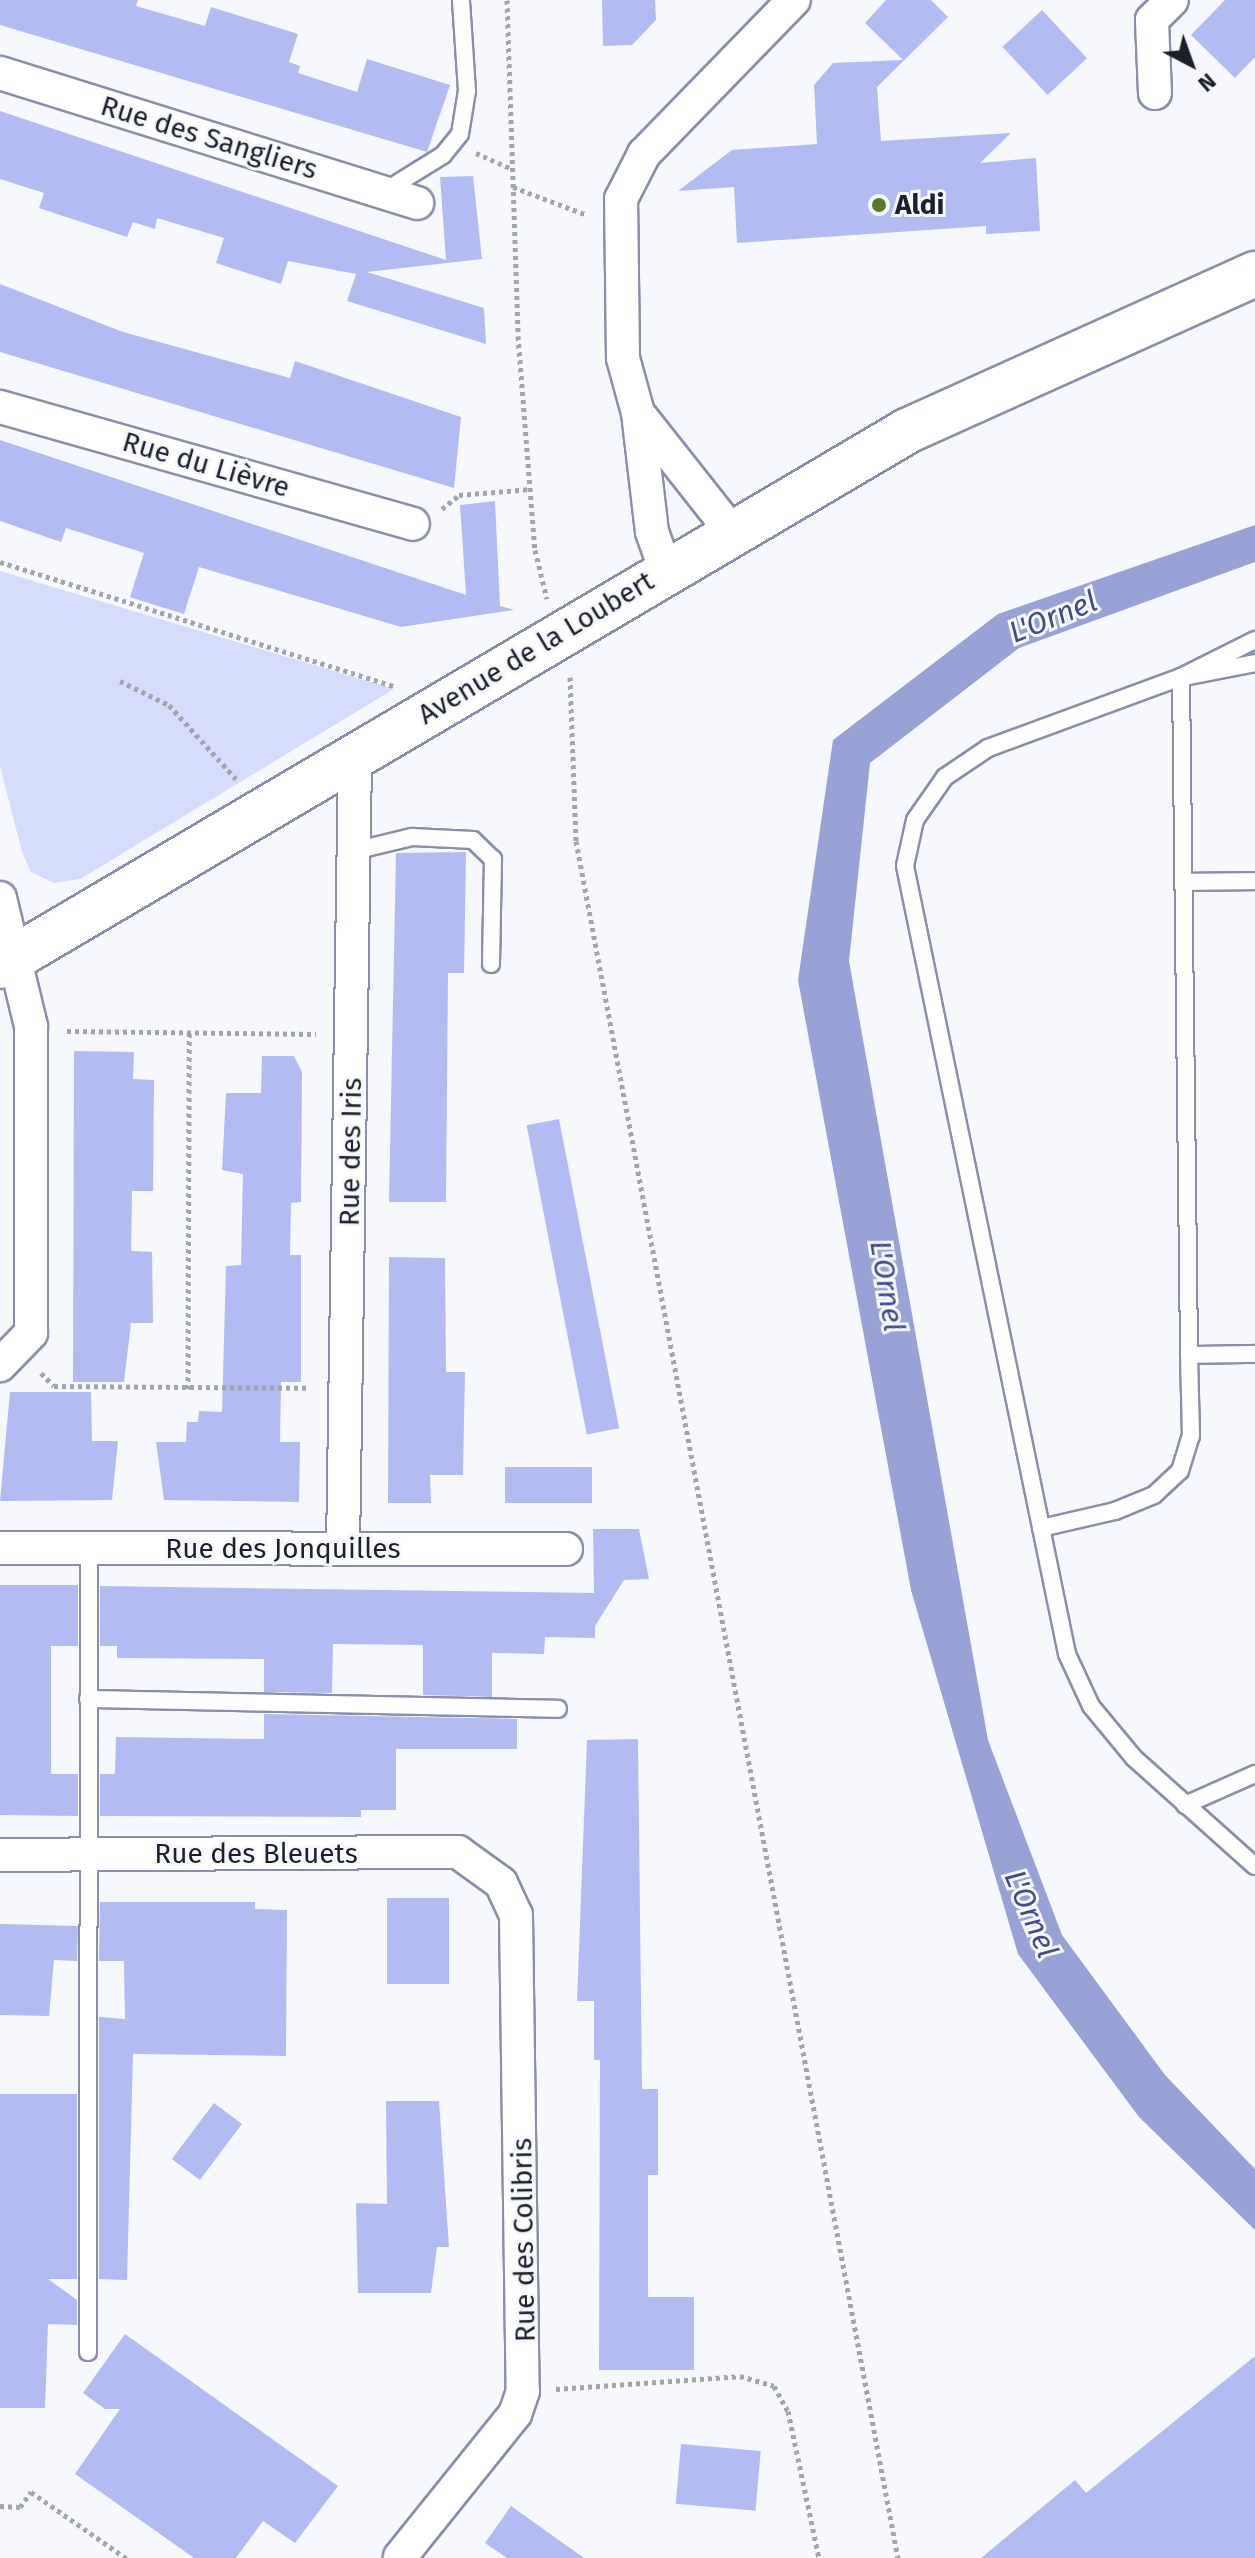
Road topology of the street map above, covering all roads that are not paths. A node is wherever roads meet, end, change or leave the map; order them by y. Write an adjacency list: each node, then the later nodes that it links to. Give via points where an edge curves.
1 (461, 0): 6 (lane, via 467,91 453,144)
2 (794, 0): 12 (street, via 644,154 617,223 623,358)
3 (1172, 0): 5 (street, via 1152,20)
4 (0, 73): 6 (street, Rue des Sangliers)
5 (1155, 93)
6 (383, 193): 7 (street, Rue des Sangliers)
7 (417, 203)
8 (1255, 274): 10 (street, Avenue de la Loubert)
9 (1255, 303): 10 (street, Avenue de la Loubert)
10 (1083, 349): 14 (street, Avenue de la Loubert, via 907,431)
11 (0, 407): 13 (street, Rue du Lièvre)
12 (638, 413): 14 (street); 15 (street, via 652,532)
13 (413, 524)
14 (732, 532): 15 (street, Avenue de la Loubert)
15 (666, 571): 19 (street, Avenue de la Loubert)
16 (1255, 640): 18 (lane)
17 (1255, 663): 18 (lane)
18 (1181, 677): 22 (lane); 29 (lane, via 988,748 945,777 915,820 905,866)
19 (355, 755): 20 (street, Rue des Iris); 24 (street, Avenue de la Loubert)
20 (354, 851): 25 (lane, via 412,837 473,840 493,859); 32 (street, Rue des Iris)
21 (1255, 881): 22 (lane)
22 (1184, 882): 27 (lane)
23 (1, 902): 24 (street)
24 (9, 961): 28 (street, via 31,1026 31,1333)
25 (491, 964)
26 (1255, 1354): 27 (lane)
27 (1189, 1355): 29 (lane, via 1191,1436 1180,1471 1154,1495 1115,1511)
28 (10, 1358)
29 (1041, 1528): 37 (lane, via 1067,1654 1091,1706)
30 (0, 1548): 31 (street, Rue des Jonquilles)
31 (89, 1549): 32 (street, Rue des Jonquilles); 34 (lane)
32 (343, 1549): 33 (street, Rue des Jonquilles)
33 (566, 1549)
34 (88, 1699): 35 (lane); 39 (lane)
35 (558, 1709)
36 (1255, 1774): 37 (lane)
37 (1185, 1805): 40 (lane)
38 (0, 1855): 39 (street, Rue des Bleuets)
39 (87, 1855): 41 (street, Rue des Bleuets, via 458,1852); 42 (lane)
40 (1255, 1866)
41 (501, 1883): 43 (street, Rue des Colibris, via 516,1915 523,2391 515,2414)
42 (88, 2352)
43 (400, 2558)

